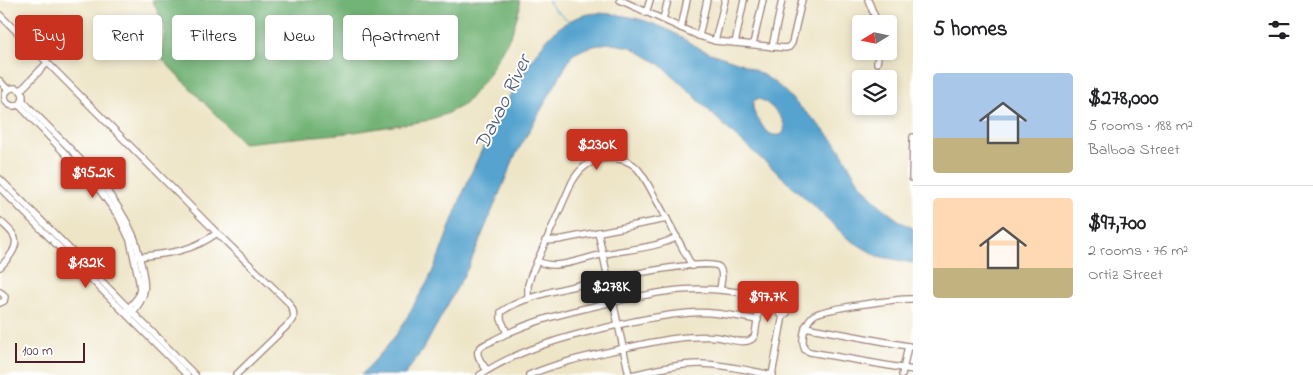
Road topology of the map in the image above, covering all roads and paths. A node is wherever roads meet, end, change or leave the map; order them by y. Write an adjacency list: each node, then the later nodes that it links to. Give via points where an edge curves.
1 (620, 0): 12 (street)
2 (650, 0): 13 (street)
3 (668, 0): 16 (street)
4 (687, 0): 17 (street)
5 (707, 0): 18 (street)
6 (725, 0): 19 (street)
7 (744, 0): 20 (street)
8 (763, 0): 21 (street)
9 (782, 0): 22 (street)
10 (802, 0): 22 (street, via 789,47)
11 (868, 0): 15 (street)
12 (630, 3): 13 (street)
13 (646, 13): 16 (street)
14 (0, 15): 24 (street)
15 (874, 15)
16 (663, 19): 17 (street)
17 (681, 28): 18 (street)
18 (699, 36): 19 (street)
19 (714, 41): 20 (street)
20 (735, 43): 21 (street)
21 (753, 44): 22 (street)
22 (772, 47)
23 (878, 60): 25 (street)
24 (47, 63): 28 (street); 38 (street)
25 (877, 63)
26 (0, 82): 27 (street)
27 (8, 90): 28 (street); 29 (street)
28 (21, 90): 30 (street, via 24,97)
29 (2, 97): 30 (street, via 10,106)
30 (21, 103): 42 (street, via 102,185 135,238)
31 (913, 137): 32 (street)
32 (912, 178)
33 (0, 179): 53 (street)
34 (0, 188): 53 (street)
35 (667, 219): 37 (street); 39 (street); 40 (street, via 638,169 624,160 605,158 589,163 577,173)
36 (0, 222): 45 (street, via 15,236 16,243)
37 (598, 232): 40 (street); 41 (street)
38 (217, 233): 42 (street, via 186,250); 66 (street, via 294,310 293,320)
39 (677, 237): 41 (street, via 660,244); 44 (street)
40 (545, 241): 43 (street)
41 (603, 254): 43 (street, via 555,265); 46 (street)
42 (137, 257): 53 (street, via 145,290 142,300)
43 (537, 261): 49 (street, via 528,285)
44 (692, 266): 46 (street); 47 (street, via 719,267)
45 (0, 267)
46 (608, 279): 49 (street); 51 (street)
47 (720, 289): 51 (street, via 671,291); 55 (street, via 760,298)
48 (0, 292): 52 (street, via 5,297)
49 (528, 298): 58 (street, via 501,312)
50 (913, 299): 57 (street, via 821,312)
51 (614, 302): 56 (street); 58 (street, via 556,316)
52 (0, 303)
53 (128, 312): 64 (street); 65 (street)
54 (783, 315): 70 (street)
55 (758, 320): 56 (street, via 690,313); 60 (street, via 752,340 741,342 715,337 688,337)
56 (618, 325): 60 (street); 61 (street, via 554,340)
57 (805, 328): 59 (street); 63 (street, via 803,346 807,352)
58 (507, 333): 61 (street, via 479,349 478,355)
59 (911, 346): 63 (street)
60 (624, 349): 68 (street, via 567,362); 69 (street)
61 (487, 370): 67 (street)
62 (913, 370): 63 (street)
63 (903, 372)
64 (187, 375)
65 (195, 375)
66 (236, 375)
67 (480, 375)
68 (529, 375)
69 (630, 375): 70 (street, via 687,364 717,365)
70 (773, 375)

